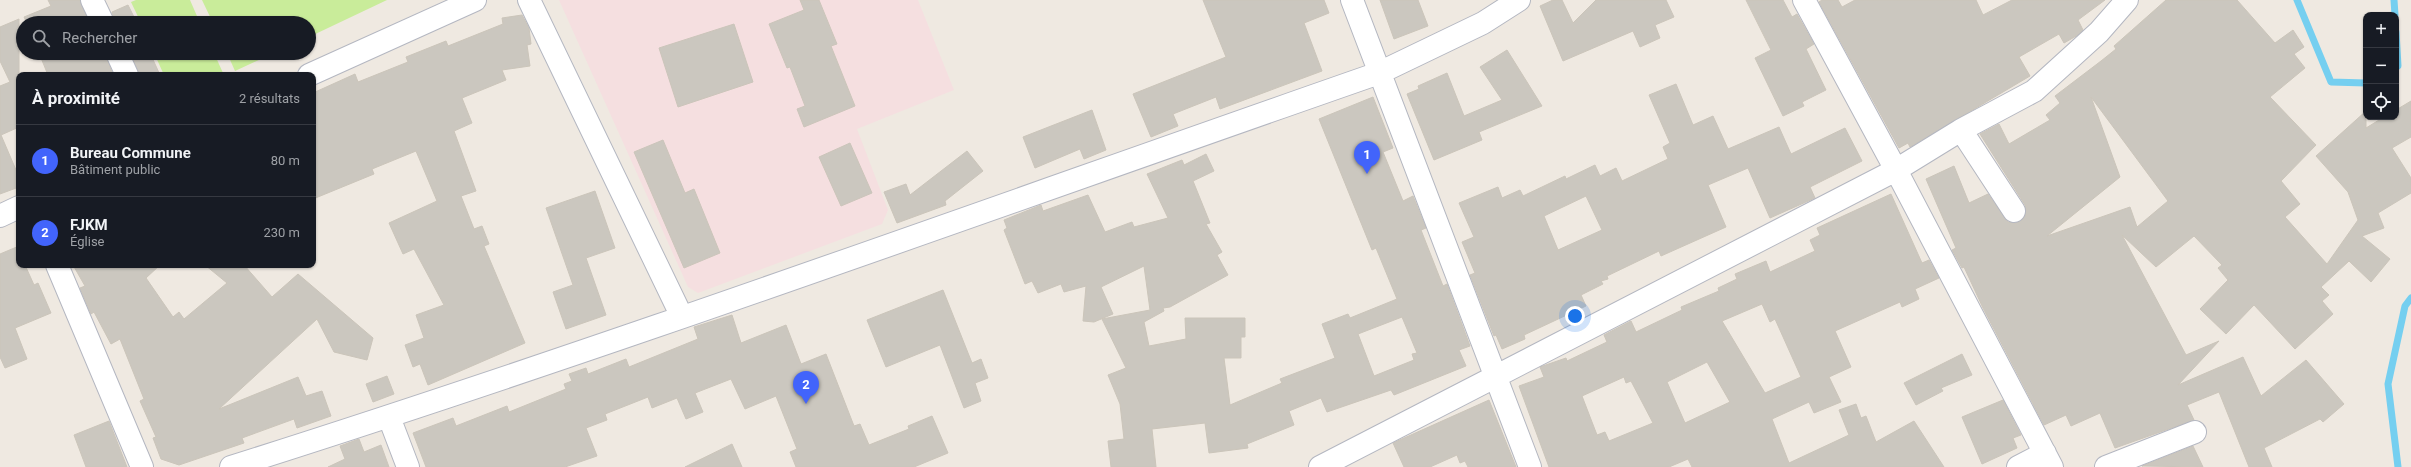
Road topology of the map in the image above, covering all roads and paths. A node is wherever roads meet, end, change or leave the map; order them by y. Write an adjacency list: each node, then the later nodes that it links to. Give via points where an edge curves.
1 (92, 0): 8 (street)
2 (475, 0): 11 (street)
3 (529, 0): 19 (street)
4 (1352, 0): 12 (street)
5 (1519, 0): 12 (street, via 1483,23)
6 (1804, 0): 14 (street)
7 (2127, 0): 13 (street, via 2098,32 2034,91)
8 (100, 16)
9 (120, 60): 10 (street)
10 (126, 72)
11 (316, 72)
12 (1379, 73): 19 (street); 20 (street)
13 (1961, 130): 14 (street); 16 (street)
14 (1896, 170): 20 (street); 23 (street)
15 (16, 208): 17 (street)
16 (2014, 211)
17 (0, 216)
18 (59, 268): 24 (street)
19 (682, 317): 21 (street)
20 (1495, 378): 27 (street); 28 (street)
21 (389, 417): 25 (street); 26 (street)
22 (2195, 432): 30 (street)
23 (2048, 460): 29 (street)
24 (142, 467)
25 (231, 467)
26 (408, 467)
27 (1320, 467)
28 (1530, 467)
29 (2018, 467)
30 (2106, 467)

